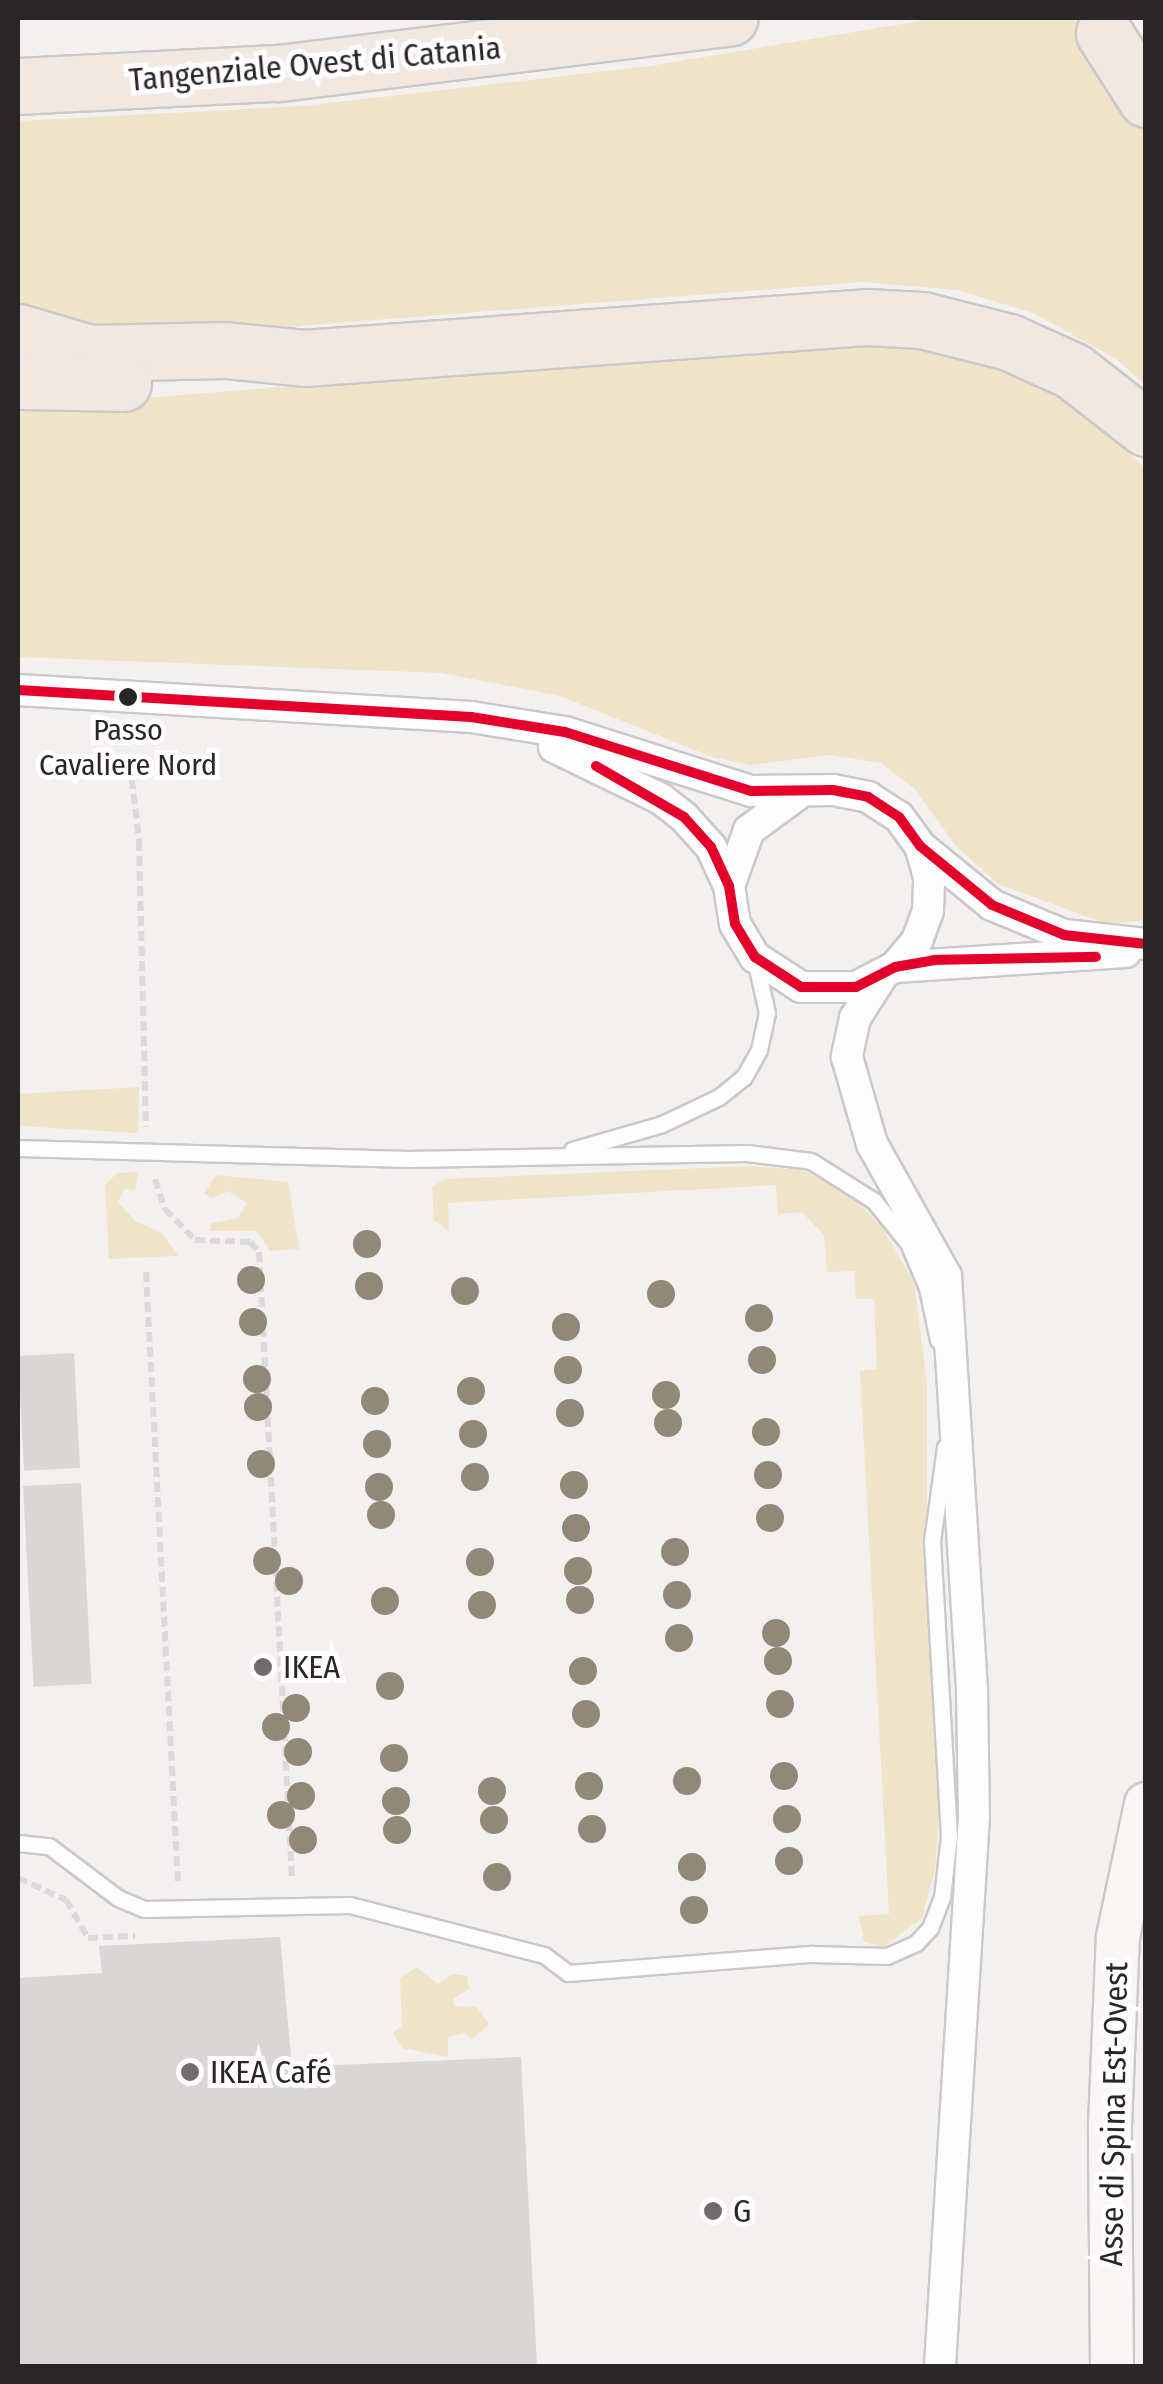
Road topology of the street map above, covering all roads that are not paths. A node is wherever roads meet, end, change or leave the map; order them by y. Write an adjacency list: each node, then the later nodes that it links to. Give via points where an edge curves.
1 (730, 18): 3 (highway, Tangenziale Ovest di Catania, via 279,72)
2 (1104, 33): 4 (highway)
3 (18, 86)
4 (1146, 99)
5 (18, 332): 6 (highway, via 90,353 225,350)
6 (304, 358): 7 (highway, via 224,377); 8 (highway, via 866,317 922,320 1009,342 1073,371)
7 (18, 381)
8 (1146, 428)
9 (18, 690): 10 (street)
10 (470, 717): 11 (street, via 565,732 710,781); 13 (street, via 565,750 661,799 711,847)
11 (797, 795): 12 (street, via 833,790 868,797 898,817); 13 (street, via 749,830)
12 (920, 846): 14 (street, via 992,905 1064,935); 16 (street, via 930,877 928,910 917,942)
13 (729, 886): 15 (street, via 735,924)
14 (1146, 946): 16 (street, via 1078,960 934,960)
15 (755, 957): 16 (street, via 776,975 828,991); 18 (lane, via 767,1013 744,1077 662,1124)
16 (889, 972): 19 (street, via 855,1018 847,1056 872,1144 946,1276)
17 (18, 1148): 18 (lane)
18 (549, 1156): 19 (lane, via 747,1153 811,1160 846,1178 908,1243 928,1288)
19 (950, 1408): 21 (lane, via 932,1541 949,1836 942,1897 916,1943 887,1956 812,1954 568,1972 544,1955 350,1905 144,1908 118,1898 49,1846); 23 (street, via 972,1692 974,1816)
20 (1146, 1804): 22 (main road, Asse di Spina Est-Ovest, via 1118,1938)
21 (18, 1843)
22 (1112, 2284): 24 (street); 25 (main road, Asse di Spina Est-Ovest)
23 (940, 2366)
24 (1092, 2366)
25 (1112, 2366)

